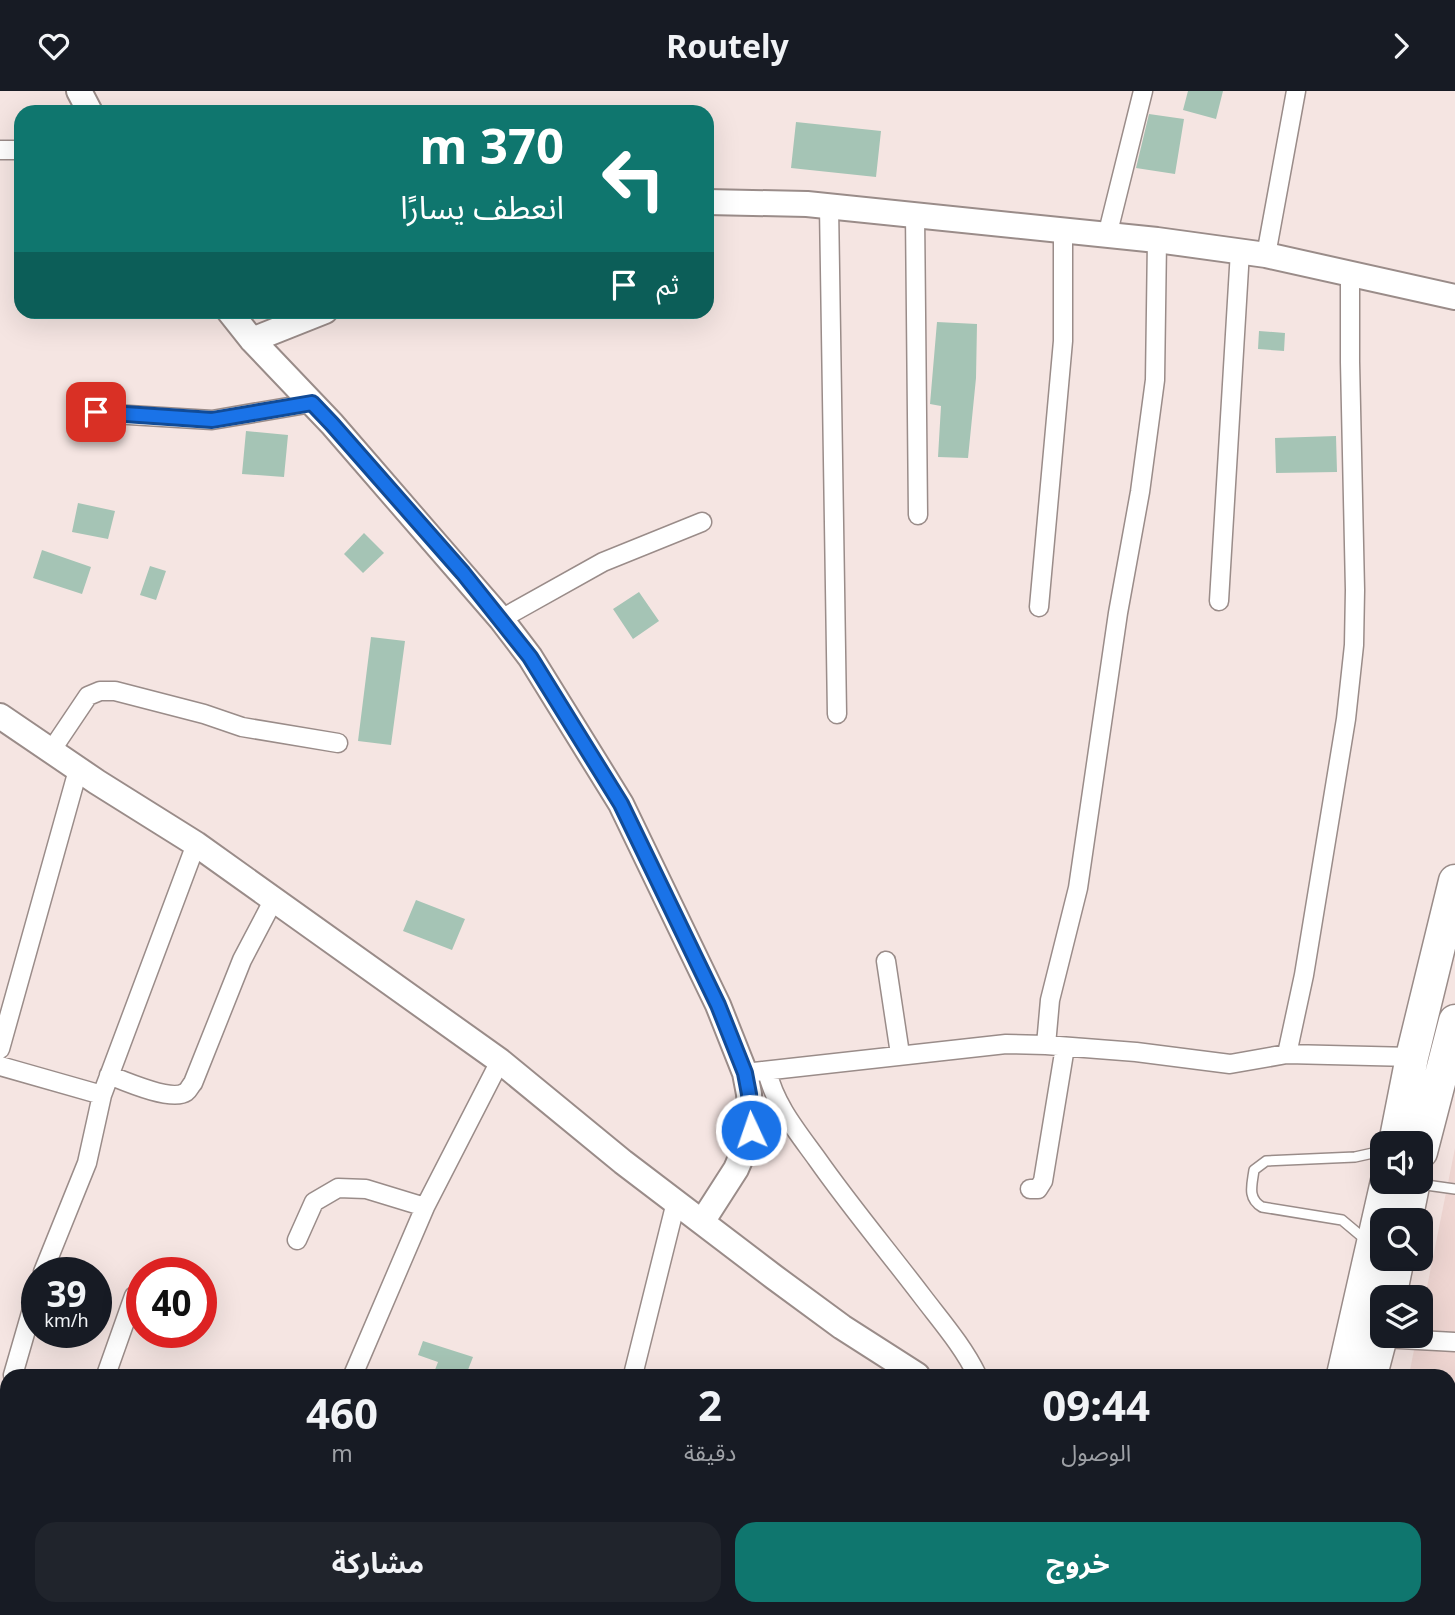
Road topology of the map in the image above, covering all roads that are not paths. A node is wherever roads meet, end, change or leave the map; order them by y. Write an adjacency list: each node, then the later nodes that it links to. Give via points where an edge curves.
1 (1143, 91): 7 (street)
2 (1296, 91): 10 (street)
3 (714, 202): 4 (street)
4 (829, 206): 5 (street); 23 (street)
5 (915, 213): 6 (street); 18 (street)
6 (1063, 232): 7 (street); 21 (street, via 1062,353)
7 (1107, 236): 8 (street)
8 (1157, 240): 9 (street); 33 (street, via 1155,380 1140,492 1078,888 1050,1000)
9 (1240, 251): 10 (street); 20 (street)
10 (1266, 255): 11 (street)
11 (1350, 273): 12 (street); 37 (street, via 1354,645 1346,719)
12 (1455, 297)
13 (236, 319): 15 (street)
14 (304, 319): 15 (street)
15 (252, 339): 16 (street)
16 (312, 403): 17 (street, via 212,420); 22 (street)
17 (96, 412)
18 (918, 515)
19 (702, 521): 22 (street, via 603,562)
20 (1219, 601)
21 (1039, 607)
22 (501, 619): 41 (street, via 530,657 621,804 718,1005)
23 (837, 714)
24 (0, 716): 26 (street)
25 (338, 743): 26 (street, via 242,727 115,691 100,691 88,697)
26 (51, 751): 27 (street)
27 (78, 769): 28 (street); 35 (street)
28 (197, 844): 30 (street); 42 (street)
29 (1455, 881): 38 (highway)
30 (274, 899): 39 (street); 42 (street, via 242,960 185,1093 175,1095)
31 (886, 961): 36 (street)
32 (1454, 1031): 45 (highway)
33 (1046, 1045): 34 (street); 36 (street)
34 (1065, 1047): 37 (street, via 1230,1064); 48 (street, via 1043,1181 1038,1189)
35 (0, 1049)
36 (900, 1054): 41 (street)
37 (1287, 1054): 38 (street)
38 (1412, 1057): 44 (highway)
39 (500, 1061): 50 (street); 51 (street)
40 (0, 1066): 43 (street)
41 (756, 1072): 52 (street, via 749,1094 751,1130 736,1169); 67 (street)
42 (110, 1075): 43 (street)
43 (102, 1095): 55 (street, via 87,1163)
44 (1397, 1131)
45 (1427, 1131)
46 (1370, 1154): 54 (lane, via 1266,1161 1254,1170 1251,1196 1262,1207 1342,1220)
47 (1433, 1186): 49 (lane)
48 (1030, 1189)
49 (1455, 1189)
50 (676, 1202): 52 (street); 65 (street)
51 (425, 1207): 53 (street, via 366,1189 338,1188 314,1202); 64 (street)
52 (702, 1222): 66 (street, via 842,1327)
53 (298, 1240)
54 (1370, 1241)
55 (49, 1257)
56 (1379, 1271): 68 (highway)
57 (126, 1319): 63 (street)
58 (1433, 1340): 59 (street)
59 (1455, 1342)
60 (21, 1347): 62 (street)
61 (1379, 1348): 69 (highway)
62 (15, 1369)
63 (108, 1369)
64 (356, 1369)
65 (634, 1369)
66 (908, 1369)
67 (974, 1369)
68 (1345, 1369)
69 (1373, 1369)

